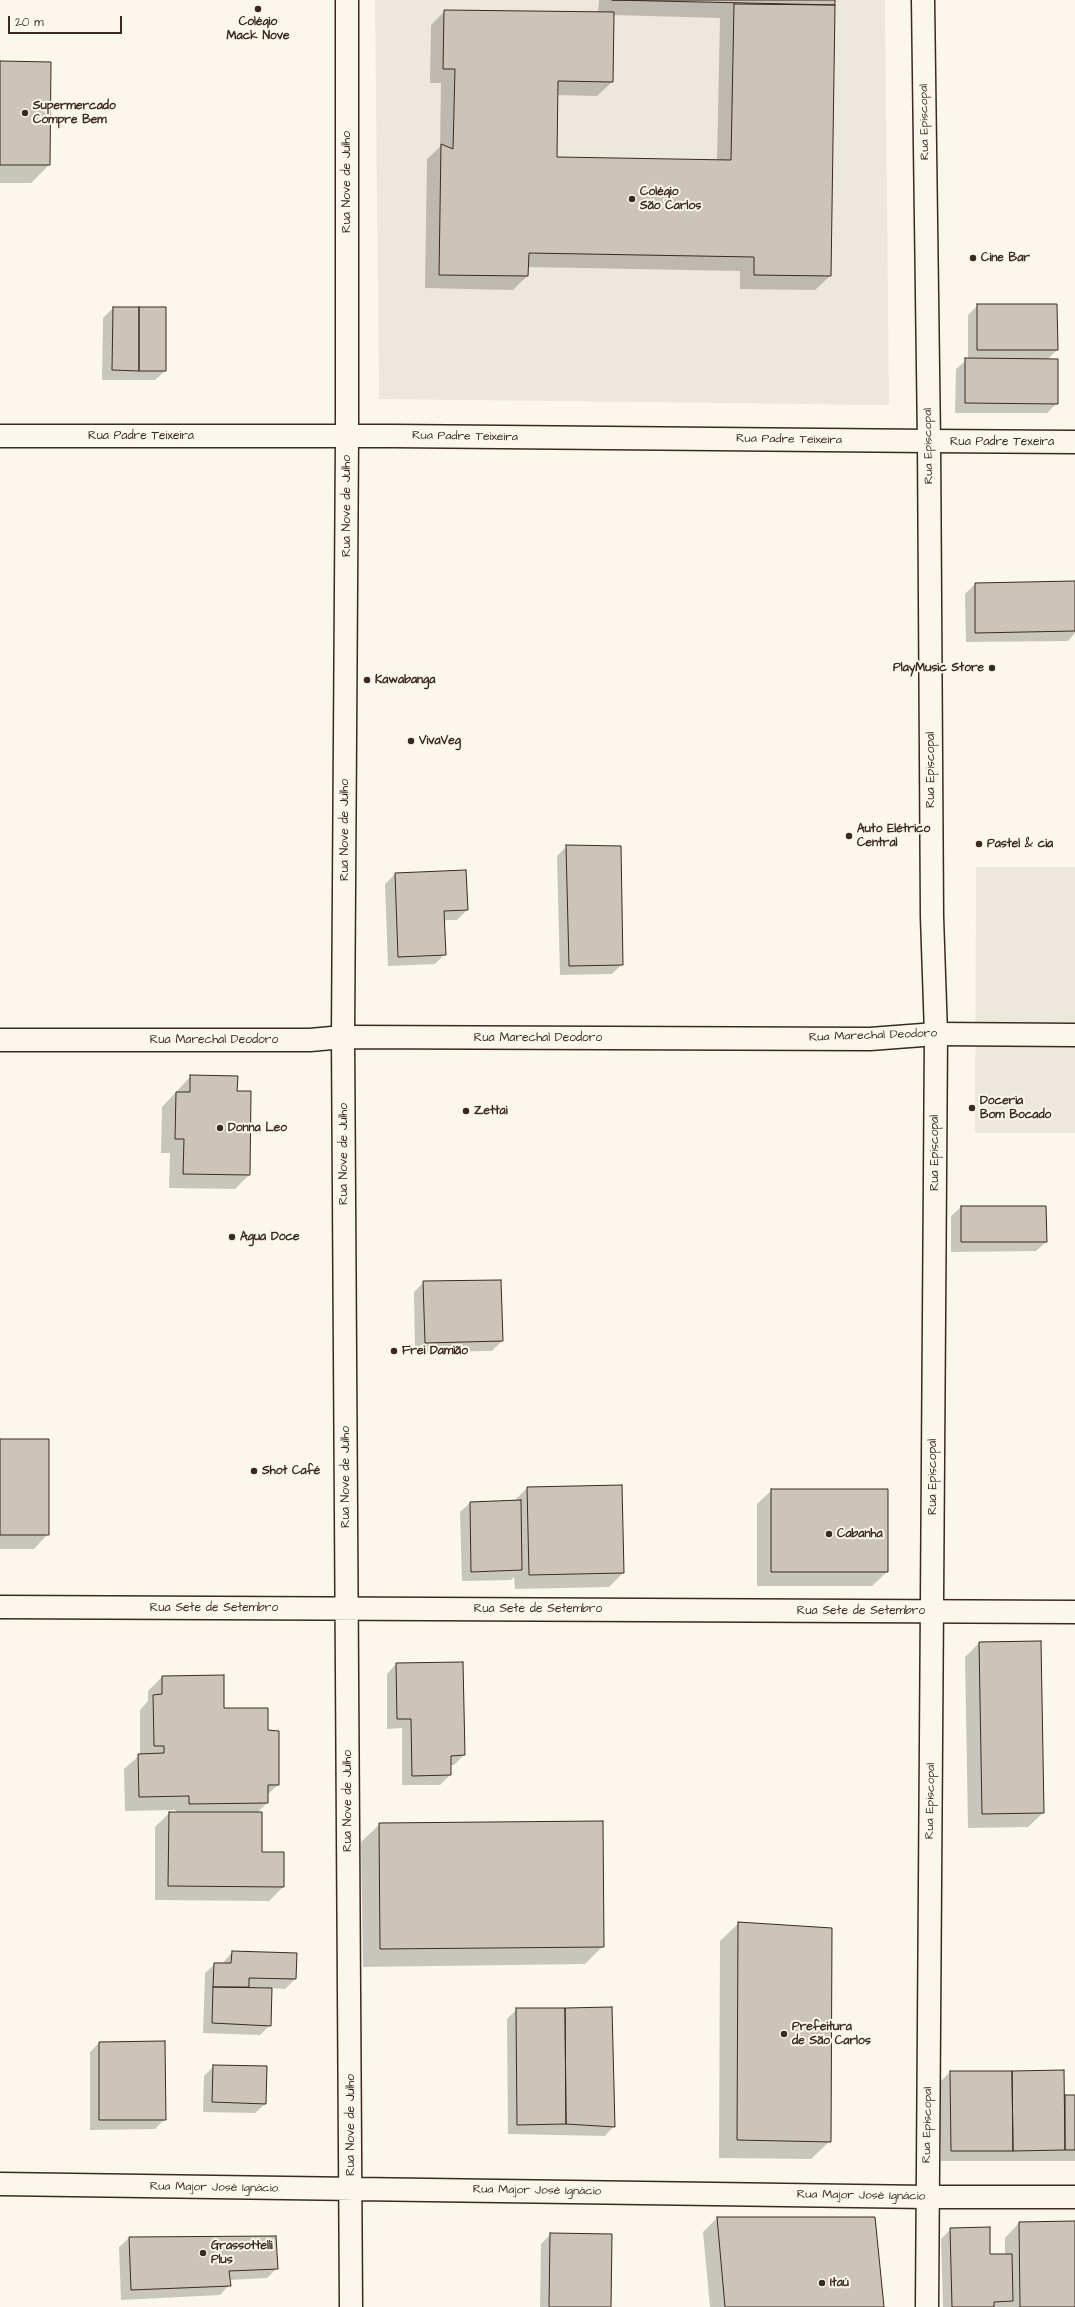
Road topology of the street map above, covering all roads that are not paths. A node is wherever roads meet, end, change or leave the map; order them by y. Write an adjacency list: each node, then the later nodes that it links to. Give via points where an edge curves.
1 (347, 0): 4 (main road, Rua Nove de Julho)
2 (923, 0): 5 (main road, Rua Episcopal)
3 (0, 436): 4 (main road, Rua Padre Teixeira)
4 (347, 437): 5 (main road, Rua Padre Teixeira); 9 (main road, Rua Nove de Julho)
5 (929, 441): 6 (main road, Rua Padre Texeira); 7 (main road, Rua Episcopal, via 932,917)
6 (1075, 442)
7 (936, 1034): 8 (main road, Rua Marechal Deodoro); 9 (main road, Rua Marechal Deodoro, via 870,1039); 13 (main road, Rua Episcopal)
8 (1075, 1035)
9 (343, 1037): 10 (main road, Rua Marechal Deodoro, via 310,1040); 12 (main road, Rua Nove de Julho)
10 (0, 1040)
11 (0, 1607): 12 (main road, Rua Sete de Setembro)
12 (347, 1608): 13 (main road, Rua Sete de Setembro); 16 (main road, Rua Nove de Julho)
13 (932, 1611): 14 (main road, Rua Sete de Setembro); 17 (main road, Rua Episcopal)
14 (1075, 1612)
15 (0, 2184): 16 (main road, Rua Major José Ignácio)
16 (352, 2188): 17 (main road, Rua Major José Ignácio); 19 (main road, Rua Nove de Julho)
17 (927, 2197): 18 (main road, Rua Major José Ignácio); 20 (main road, Rua Episcopal)
18 (1075, 2197)
19 (352, 2307)
20 (927, 2307)

